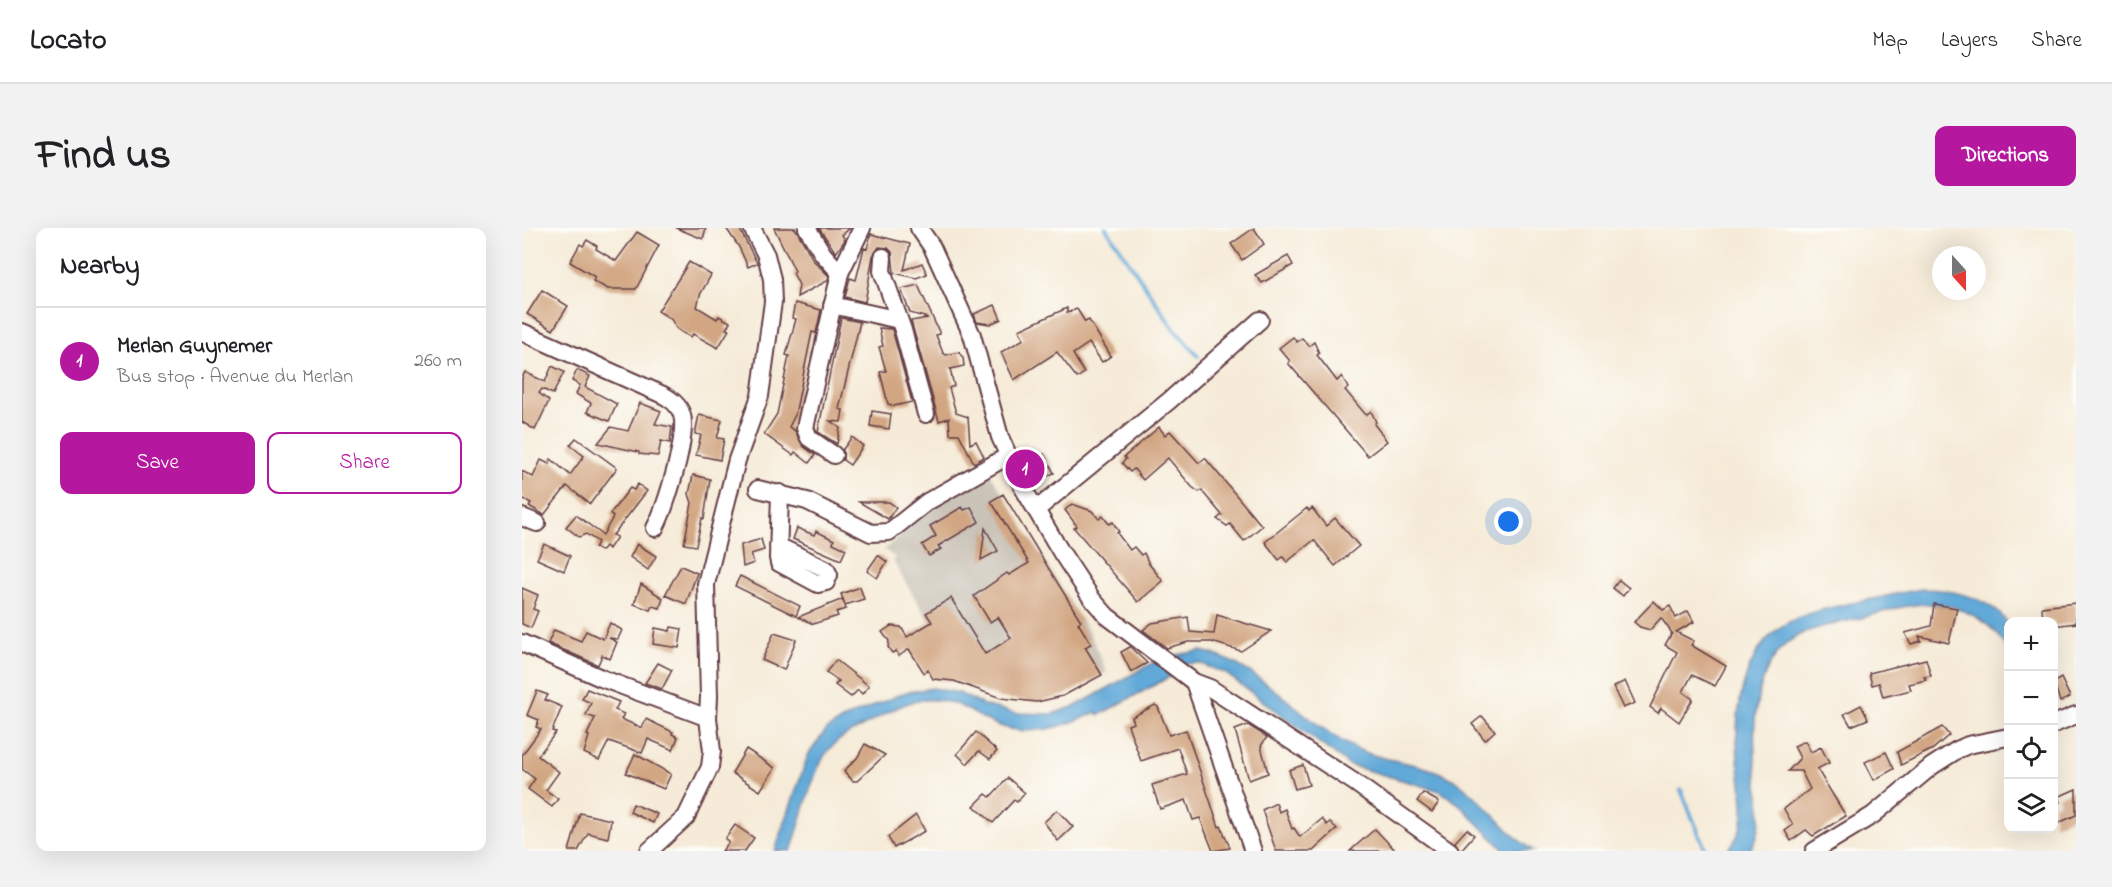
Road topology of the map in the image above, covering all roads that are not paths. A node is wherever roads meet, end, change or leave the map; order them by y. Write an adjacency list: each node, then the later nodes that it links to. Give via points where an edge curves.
1 (744, 228): 13 (street, via 765,277)
2 (752, 228): 13 (street, via 766,255 773,302 760,396)
3 (807, 228): 7 (street)
4 (862, 228): 7 (street)
5 (919, 228): 15 (street, via 932,246 972,335 995,424)
6 (883, 257): 9 (street, via 882,271)
7 (840, 273): 8 (street)
8 (832, 305): 9 (street); 14 (street, via 805,428 809,438)
9 (899, 320): 12 (street)
10 (1260, 320): 18 (street)
11 (522, 332): 19 (street, via 663,395 679,407 684,425 667,505)
12 (926, 414)
13 (751, 415): 24 (street, via 706,584)
14 (834, 455)
15 (1008, 456): 17 (street, via 927,502 898,527 881,535 817,504); 18 (street)
16 (758, 489): 17 (street)
17 (780, 493): 20 (street)
18 (1036, 510): 22 (street, via 1092,599 1111,620)
19 (655, 528)
20 (778, 546)
21 (522, 644): 24 (street)
22 (1189, 677): 28 (street); 29 (street, via 1354,782)
23 (2076, 716): 25 (street)
24 (708, 718): 27 (street, via 710,767 686,817)
25 (2058, 722)
26 (2004, 738): 30 (street, via 1957,750 1873,815)
27 (649, 851)
28 (1252, 851)
29 (1450, 851)
30 (1814, 851)

